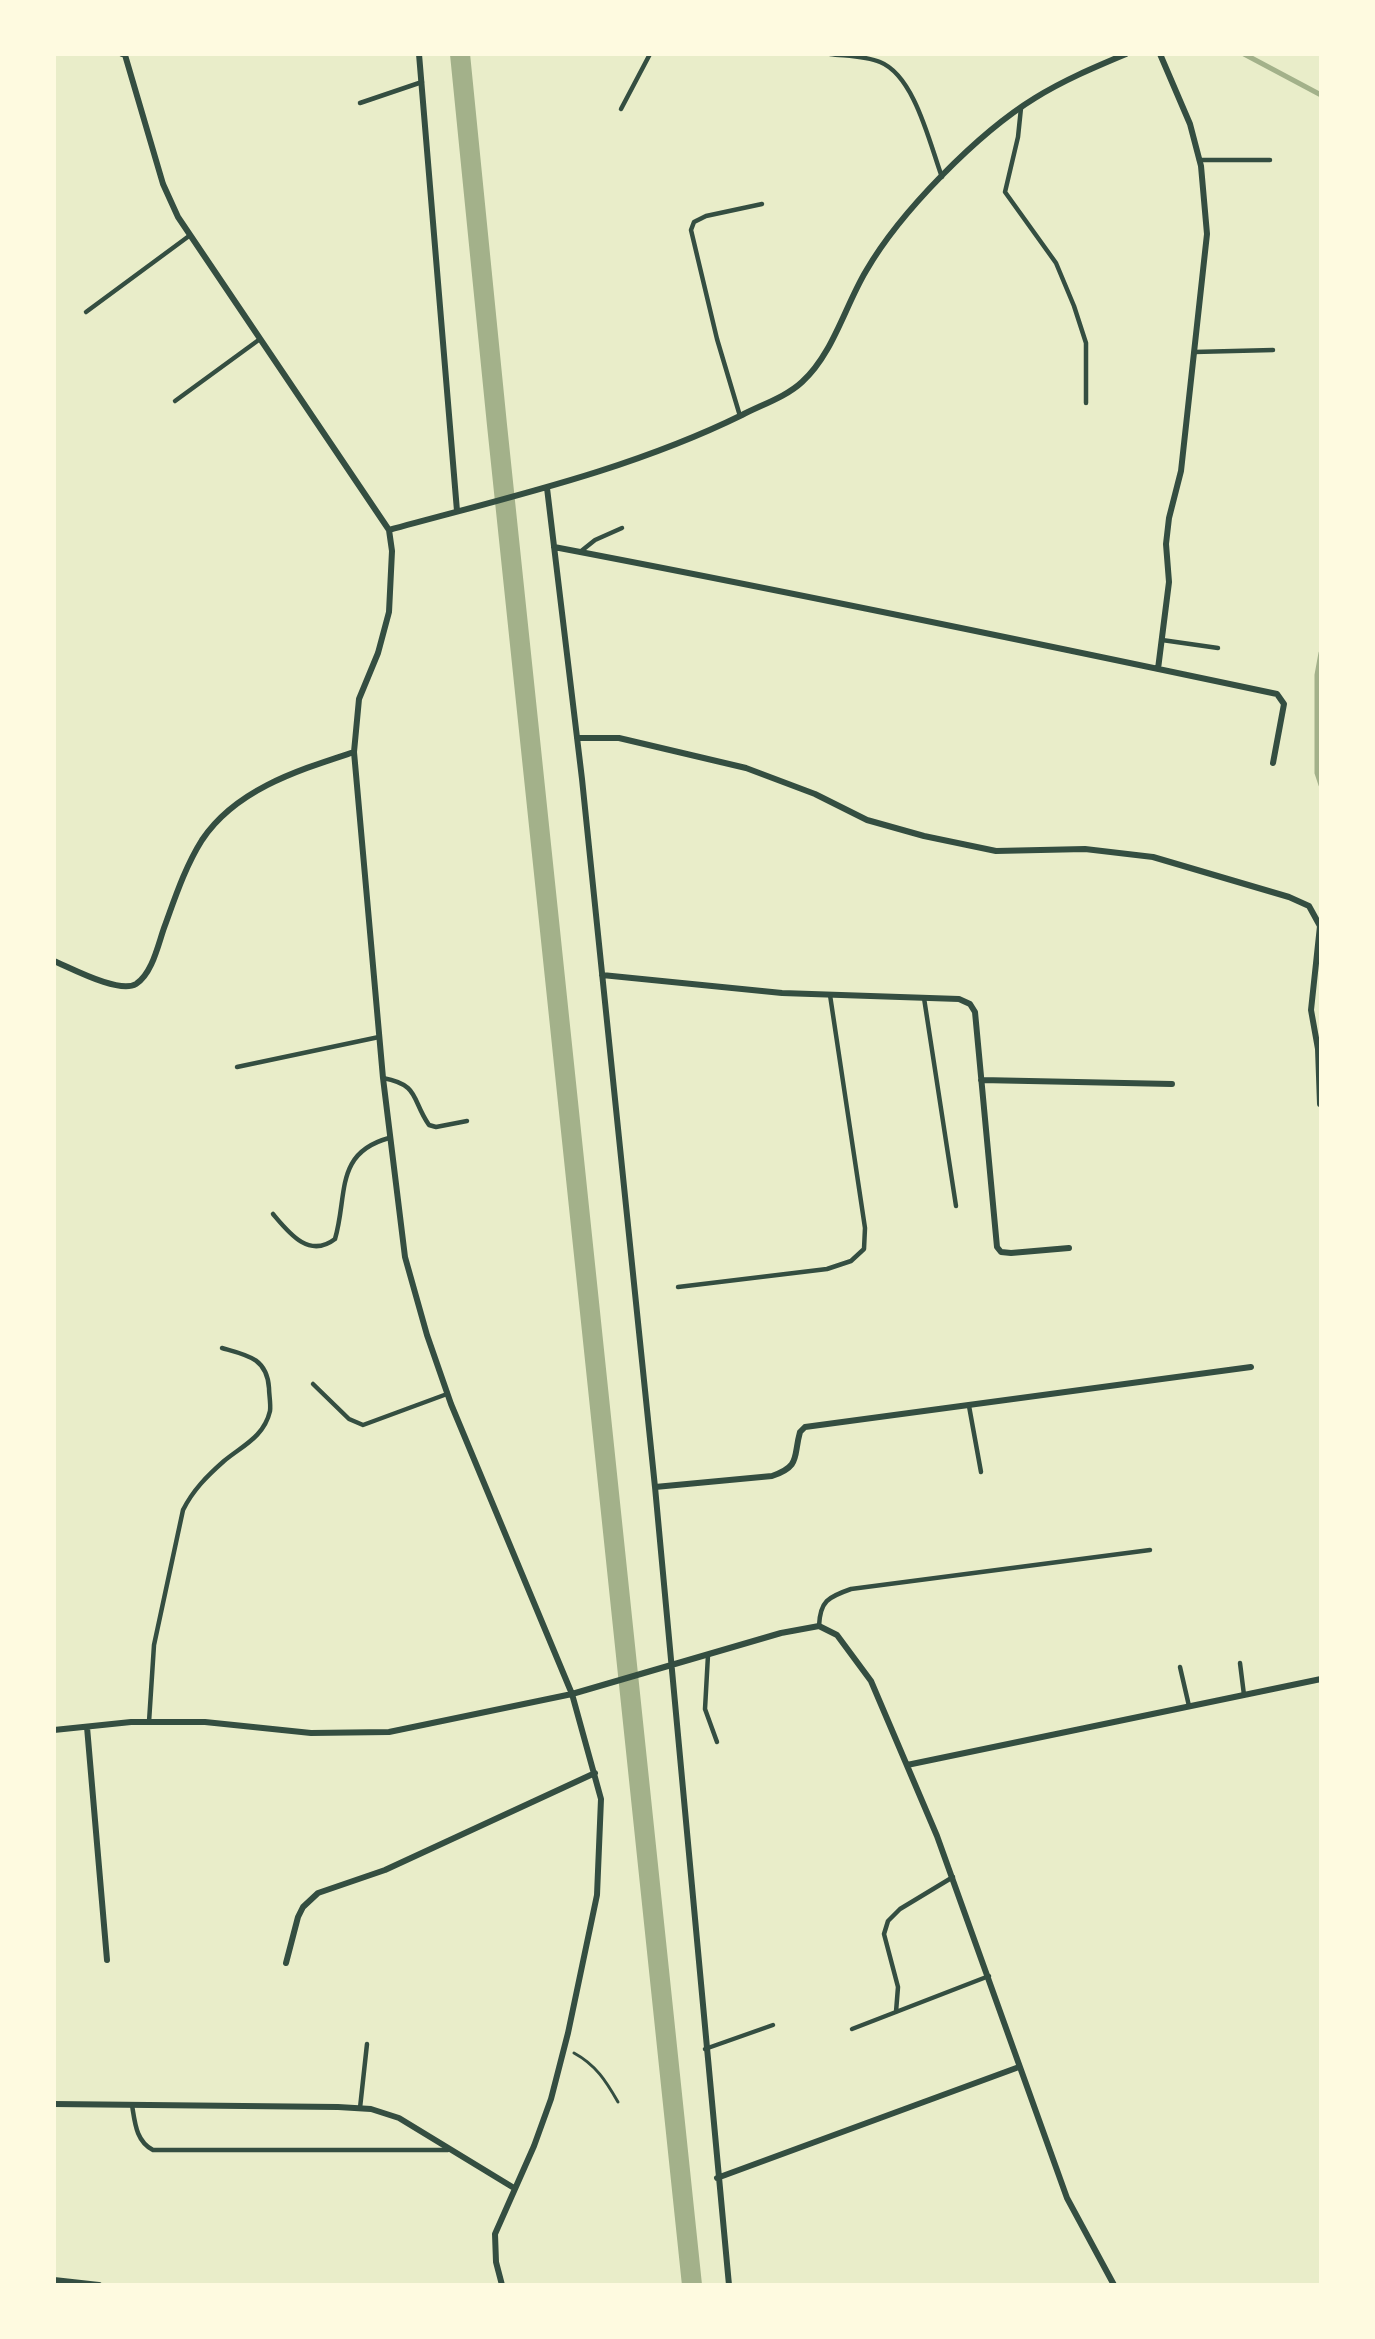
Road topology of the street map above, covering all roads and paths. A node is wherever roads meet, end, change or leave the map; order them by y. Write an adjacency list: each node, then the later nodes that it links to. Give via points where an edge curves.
1 (124, 54): 15 (street, via 163,184)
2 (419, 54): 7 (street)
3 (650, 54): 10 (lane)
4 (830, 54): 13 (lane, via 880,62 896,72 907,85)
5 (1126, 54): 9 (street, via 1066,81)
6 (1160, 54): 11 (street, via 1190,124)
7 (422, 82): 8 (lane); 24 (street)
8 (360, 103)
9 (1021, 108): 13 (street); 21 (lane, via 1005,192 1056,263 1074,306 1086,343)
10 (621, 109)
11 (1199, 160): 12 (lane); 19 (street, via 1207,234)
12 (1270, 160)
13 (942, 177): 22 (street, via 895,226 866,270 822,357 802,382)
14 (762, 204): 22 (lane, via 706,216 694,222 690,230)
15 (189, 236): 16 (lane); 17 (street)
16 (86, 312)
17 (260, 339): 20 (lane); 26 (street)
18 (1272, 350): 19 (lane)
19 (1194, 352): 29 (street, via 1181,471 1166,544 1169,582)
20 (175, 401)
21 (1086, 403)
22 (740, 416): 23 (street, via 620,466)
23 (547, 488): 24 (street); 27 (street)
24 (457, 511): 26 (street)
25 (622, 528): 28 (lane)
26 (389, 530): 33 (street, via 389,612 359,699)
27 (554, 547): 28 (street); 32 (street)
28 (580, 552): 31 (street, via 899,613)
29 (1162, 640): 30 (lane); 31 (street)
30 (1218, 648)
31 (1158, 669): 34 (street, via 1277,694 1284,704)
32 (577, 738): 36 (street); 44 (street, via 620,738 746,768 815,794 867,820 924,836 996,851 1085,849 1152,857 1309,906 1320,926 1311,1010 1318,1049)
33 (354, 752): 35 (street, via 264,786 220,820 203,839 182,877 151,964 136,984 111,984); 39 (street)
34 (1274, 762)
35 (54, 961)
36 (602, 975): 37 (street); 57 (street)
37 (831, 995): 38 (street); 50 (lane, via 866,1228 864,1249 851,1260 827,1269)
38 (924, 998): 42 (street, via 959,999 970,1004 975,1012); 47 (lane)
39 (379, 1037): 40 (lane); 41 (street)
40 (237, 1067)
41 (382, 1078): 45 (lane, via 410,1087 429,1125); 46 (street)
42 (981, 1080): 43 (street); 49 (street, via 997,1246 1001,1252 1011,1253)
43 (1172, 1084)
44 (1320, 1104)
45 (467, 1121)
46 (389, 1138): 48 (lane, via 368,1144 349,1167 335,1239 326,1246 310,1247 294,1238); 54 (street, via 405,1257)
47 (956, 1206)
48 (273, 1214)
49 (1069, 1248)
50 (678, 1287)
51 (222, 1348): 68 (lane, via 254,1357 263,1366 270,1410 261,1431 208,1475 183,1510 154,1645)
52 (1251, 1367): 55 (street)
53 (314, 1384): 54 (lane, via 349,1419 363,1425)
54 (447, 1394): 65 (street)
55 (969, 1406): 56 (lane); 57 (street, via 805,1427 789,1470 772,1476)
56 (981, 1472)
57 (655, 1487): 62 (street)
58 (1150, 1550): 59 (lane, via 851,1589 825,1602)
59 (819, 1626): 60 (street); 72 (street, via 837,1635 870,1681)
60 (708, 1655): 62 (street); 71 (lane, via 705,1708)
61 (1240, 1663): 66 (lane)
62 (671, 1666): 65 (street); 83 (street)
63 (1180, 1667): 67 (lane)
64 (1321, 1679): 66 (street)
65 (572, 1694): 68 (street, via 389,1732 311,1733 205,1722); 73 (street)
66 (1244, 1695): 67 (street)
67 (1189, 1706): 72 (street)
68 (149, 1722): 69 (street)
69 (87, 1727): 70 (street); 75 (street)
70 (54, 1730)
71 (717, 1742)
72 (907, 1765): 74 (street)
73 (595, 1773): 76 (street, via 385,1870 318,1893 298,1917); 82 (street, via 602,1832 597,1895)
74 (953, 1877): 77 (street); 78 (lane, via 900,1909 888,1921 884,1934 898,1988)
75 (107, 1960)
76 (286, 1963)
77 (989, 1976): 78 (lane); 84 (street)
78 (896, 2012): 80 (lane)
79 (773, 2025): 83 (lane)
80 (852, 2029)
81 (367, 2044): 88 (lane)
82 (564, 2048): 85 (path, via 588,2061 600,2073); 91 (street, via 538,2137)
83 (705, 2049): 90 (street)
84 (1019, 2067): 90 (street); 96 (street, via 1067,2198)
85 (618, 2102)
86 (54, 2104): 87 (street)
87 (132, 2105): 88 (street); 89 (lane, via 138,2136 153,2150)
88 (360, 2108): 89 (street, via 399,2118)
89 (448, 2150): 91 (street)
90 (717, 2178): 95 (street)
91 (514, 2188): 94 (street, via 495,2234)
92 (54, 2280): 93 (street)
93 (99, 2285)
94 (501, 2285)
95 (729, 2285)
96 (1114, 2285)

